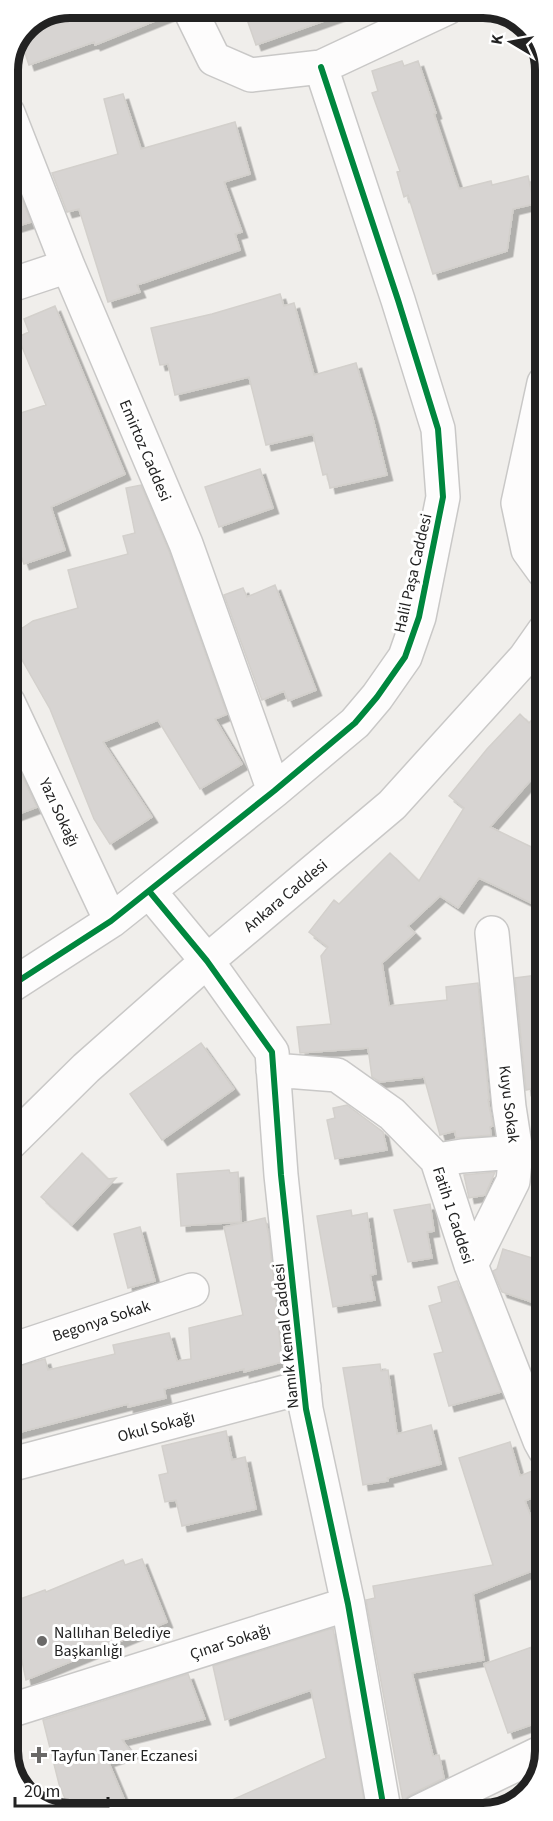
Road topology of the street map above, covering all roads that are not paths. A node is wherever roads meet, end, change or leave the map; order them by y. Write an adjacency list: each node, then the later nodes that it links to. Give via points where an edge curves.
1 (194, 18): 3 (street, via 214,59 251,75)
2 (426, 18): 3 (street)
3 (321, 67): 11 (street, Halil Paşa Caddesi, via 438,429 443,497 419,617 405,657 355,723)
4 (18, 138): 5 (street, Emirtoz Caddesi)
5 (68, 266): 6 (street); 11 (street, Emirtoz Caddesi, via 186,544)
6 (18, 283)
7 (535, 425): 8 (street, via 518,503 528,550)
8 (535, 560)
9 (535, 644): 15 (street, Ankara Caddesi, via 392,805)
10 (18, 723): 13 (street, Yazı Sokağı)
11 (274, 791): 12 (street, Halil Paşa Caddesi)
12 (149, 891): 13 (street, Halil Paşa Caddesi); 15 (street, Namık Kemal Caddesi)
13 (111, 921): 16 (street, Halil Paşa Caddesi)
14 (492, 933): 19 (street, Kuyu Sokak)
15 (207, 961): 17 (street, Namık Kemal Caddesi, via 272,1052); 18 (street, Ankara Caddesi, via 86,1068)
16 (18, 981)
17 (273, 1070): 20 (street, Fatih 1 Caddesi, via 337,1075 392,1114); 24 (street, Namık Kemal Caddesi)
18 (18, 1135)
19 (516, 1152): 20 (street); 21 (street, Kuyu Sokak, via 513,1181)
20 (437, 1160): 21 (street, Fatih 1 Caddesi)
21 (471, 1265): 25 (street, Fatih 1 Caddesi)
22 (192, 1290): 23 (street, Begonya Sokak)
23 (18, 1348)
24 (304, 1387): 26 (street, Okul Sokağı); 27 (street, Namık Kemal Caddesi)
25 (535, 1428)
26 (18, 1463)
27 (348, 1604): 28 (street, Çınar Sokağı); 30 (street, Namık Kemal Caddesi)
28 (18, 1708)
29 (534, 1760): 31 (street)
30 (383, 1803)
31 (438, 1803)

